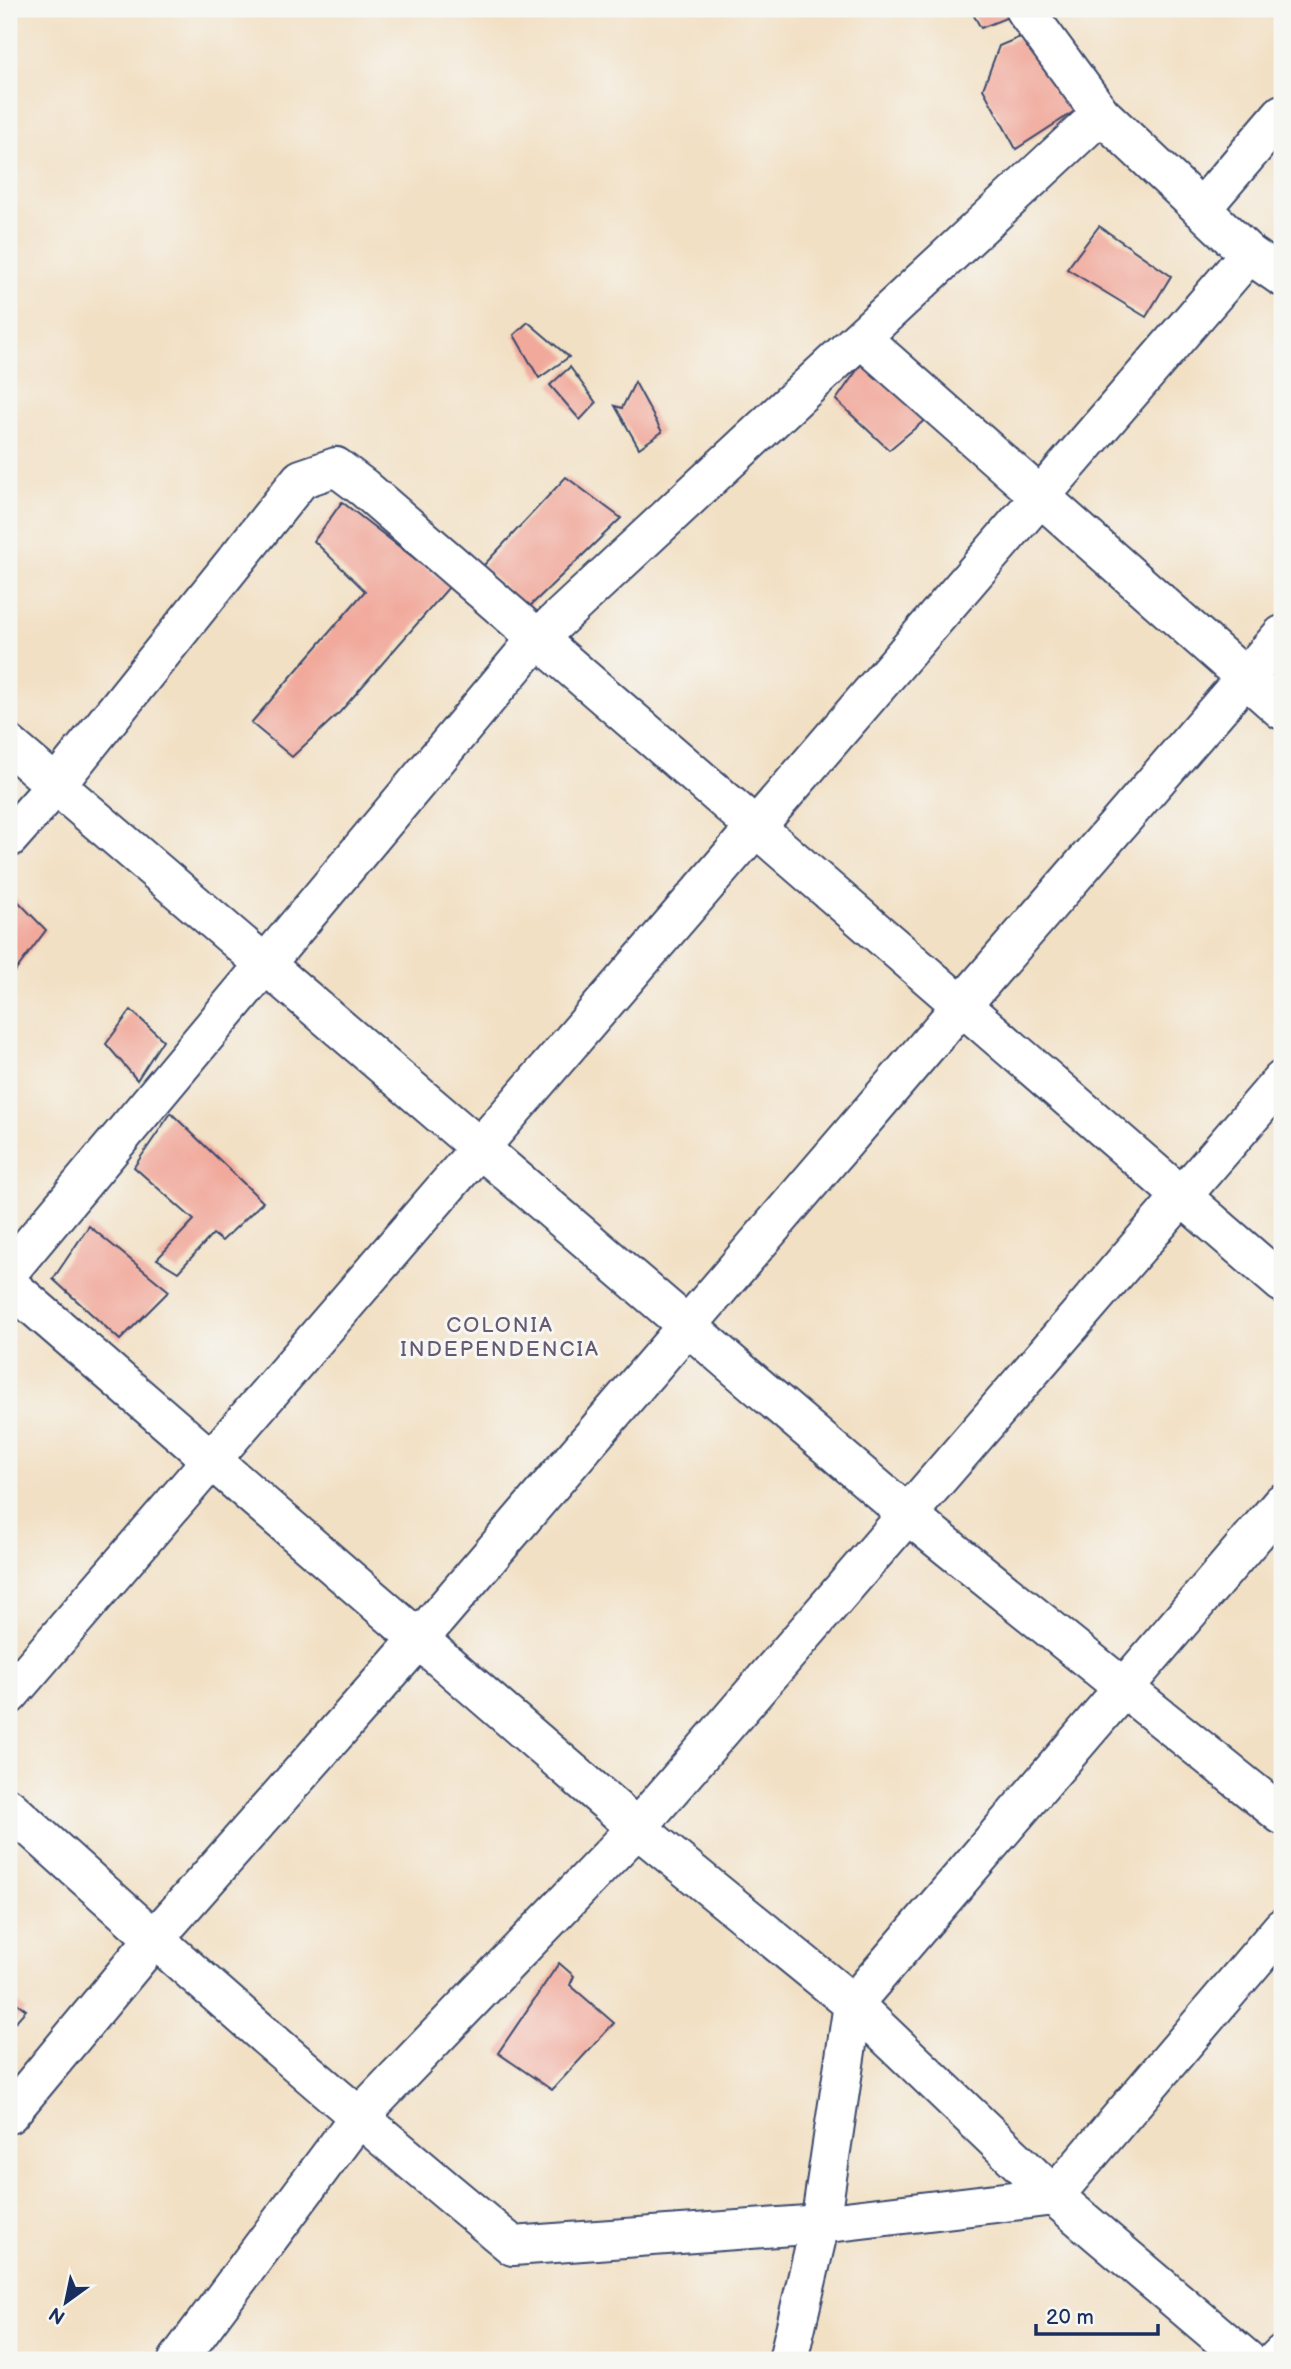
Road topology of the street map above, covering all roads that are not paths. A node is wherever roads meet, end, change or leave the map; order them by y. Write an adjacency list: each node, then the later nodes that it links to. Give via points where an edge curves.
1 (1024, 9): 2 (street)
2 (1101, 114): 4 (street); 7 (street)
3 (1282, 114): 4 (street)
4 (1201, 209): 5 (street)
5 (1249, 254): 6 (street); 8 (street)
6 (1282, 277)
7 (861, 338): 8 (street); 10 (street)
8 (1040, 496): 11 (street); 15 (street)
9 (1282, 635): 11 (street)
10 (536, 640): 14 (street, via 336,467 301,479); 15 (street); 17 (street)
11 (1246, 677): 12 (street); 18 (street)
12 (1282, 710)
13 (9, 746): 14 (street)
14 (56, 785): 16 (street); 17 (street)
15 (755, 829): 18 (street); 20 (street)
16 (9, 838)
17 (265, 964): 20 (street); 22 (street)
18 (961, 1006): 21 (street); 25 (street)
19 (1282, 1080): 21 (street)
20 (480, 1148): 25 (street); 26 (street)
21 (1182, 1198): 23 (street); 28 (street)
22 (9, 1271)
23 (1282, 1283)
24 (9, 1285): 26 (street)
25 (687, 1325): 28 (street); 29 (street)
26 (211, 1460): 29 (street); 31 (street)
27 (1282, 1503): 30 (street)
28 (907, 1514): 30 (street); 34 (street)
29 (419, 1639): 34 (street); 36 (street)
30 (1124, 1688): 33 (street); 37 (street)
31 (9, 1695)
32 (9, 1808): 36 (street)
33 (1282, 1815)
34 (637, 1828): 37 (street); 39 (street)
35 (1282, 1928): 40 (street)
36 (154, 1940): 38 (street); 39 (street)
37 (853, 2004): 40 (street); 41 (street)
38 (9, 2114)
39 (358, 2118): 41 (street, via 513,2246); 43 (street)
40 (1054, 2196): 41 (street); 45 (street)
41 (820, 2224): 44 (street)
42 (1282, 2354): 46 (street)
43 (178, 2360)
44 (788, 2360)
45 (1247, 2360)
46 (1276, 2360)

